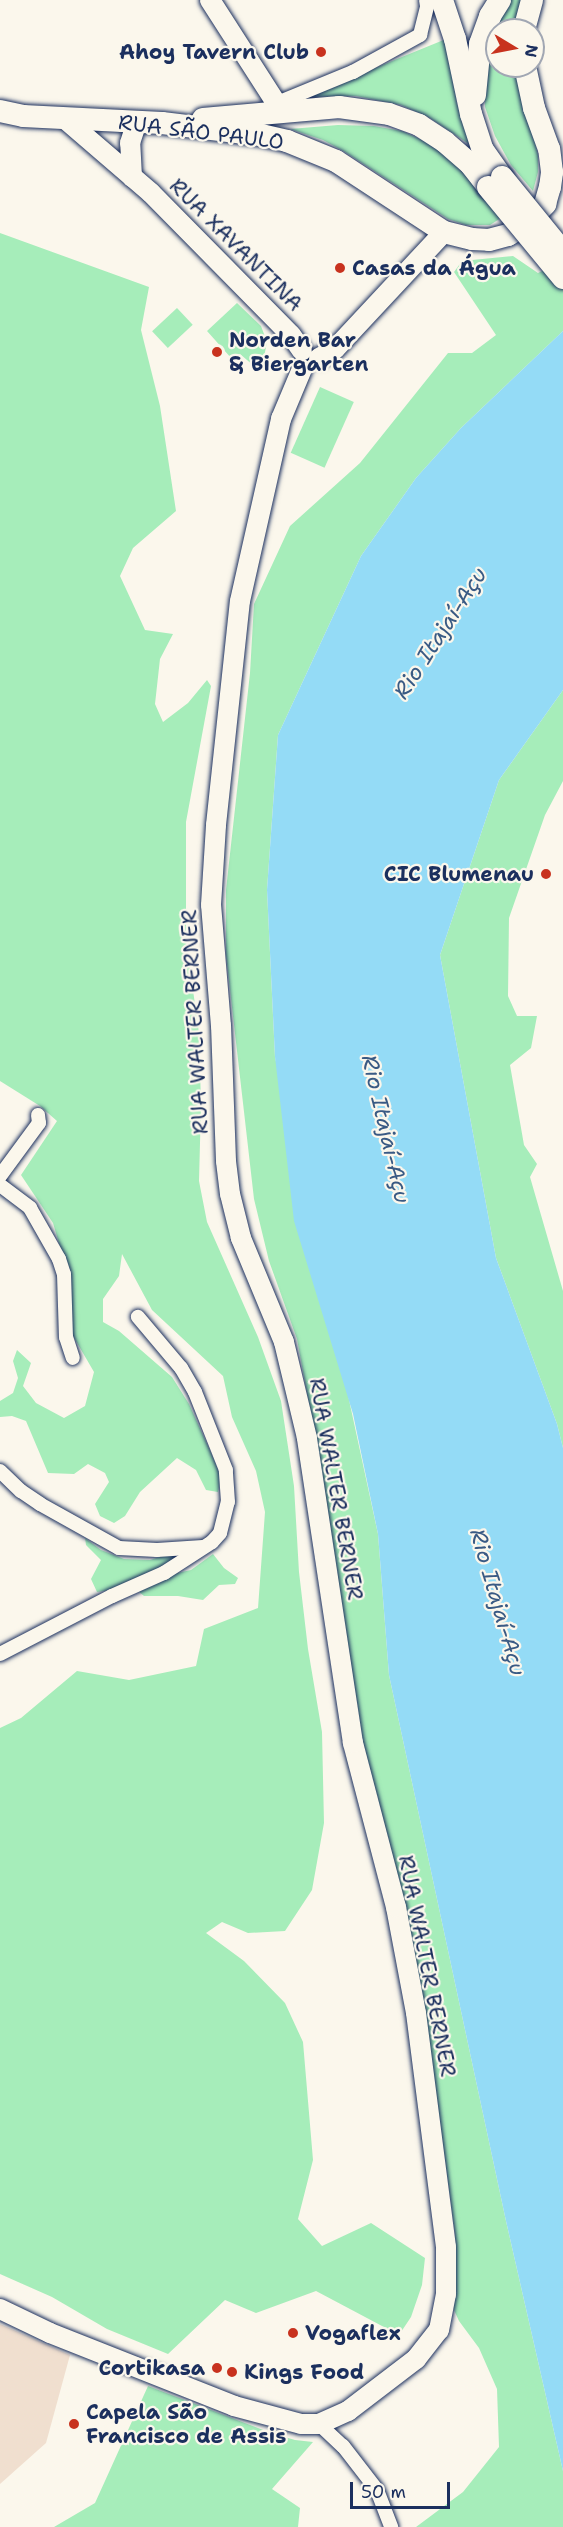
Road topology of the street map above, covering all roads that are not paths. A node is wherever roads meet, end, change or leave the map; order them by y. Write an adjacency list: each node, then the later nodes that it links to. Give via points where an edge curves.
1 (210, 0): 8 (street)
2 (426, 0): 8 (street, RUA SÃO PAULO, via 420,34 353,72)
3 (500, 0): 14 (main road, via 485,30 477,61 475,95)
4 (532, 0): 6 (main road)
5 (445, 7): 14 (main road)
6 (527, 18)
7 (528, 78): 17 (main road, RUA SÃO PAULO, via 549,149 552,172 545,204 526,224 499,237 472,239)
8 (276, 103): 10 (street, RUA SÃO PAULO)
9 (0, 111): 11 (main road, RUA SÃO PAULO)
10 (251, 113): 13 (main road); 16 (main road, via 339,107 389,114 419,125)
11 (65, 119): 12 (main road, RUA SÃO PAULO); 15 (street, RUA XAVANTINA)
12 (137, 122): 13 (main road, RUA SÃO PAULO); 15 (street, via 130,143)
13 (162, 123): 17 (main road, RUA SÃO PAULO, via 261,135 311,149 351,170)
14 (483, 150): 16 (main road)
15 (132, 177): 20 (street, RUA XAVANTINA, via 291,335)
16 (495, 182): 18 (main road, bridge); 19 (main road, bridge)
17 (444, 232): 20 (street, via 335,349)
18 (563, 252)
19 (563, 278)
20 (308, 359): 30 (street, RUA WALTER BERNER, via 281,419 240,601 217,814 211,905 226,1161 241,1238 284,1342 307,1438 353,1743 396,1907 416,2013 446,2247 446,2294 439,2330 416,2359 348,2411)
21 (38, 1116): 22 (street, via 39,1123)
22 (0, 1176)
23 (0, 1185): 25 (street, via 30,1208 59,1259 64,1274 66,1337)
24 (138, 1317): 27 (street, via 181,1368 195,1392 226,1470 228,1502 220,1533)
25 (73, 1358)
26 (0, 1471): 27 (street, via 40,1504 119,1548)
27 (206, 1547): 28 (street, via 164,1573)
28 (0, 1654)
29 (0, 2309): 30 (street, via 50,2333 234,2406 301,2424)
30 (319, 2424): 31 (street, via 343,2446 377,2490)
31 (391, 2527)

